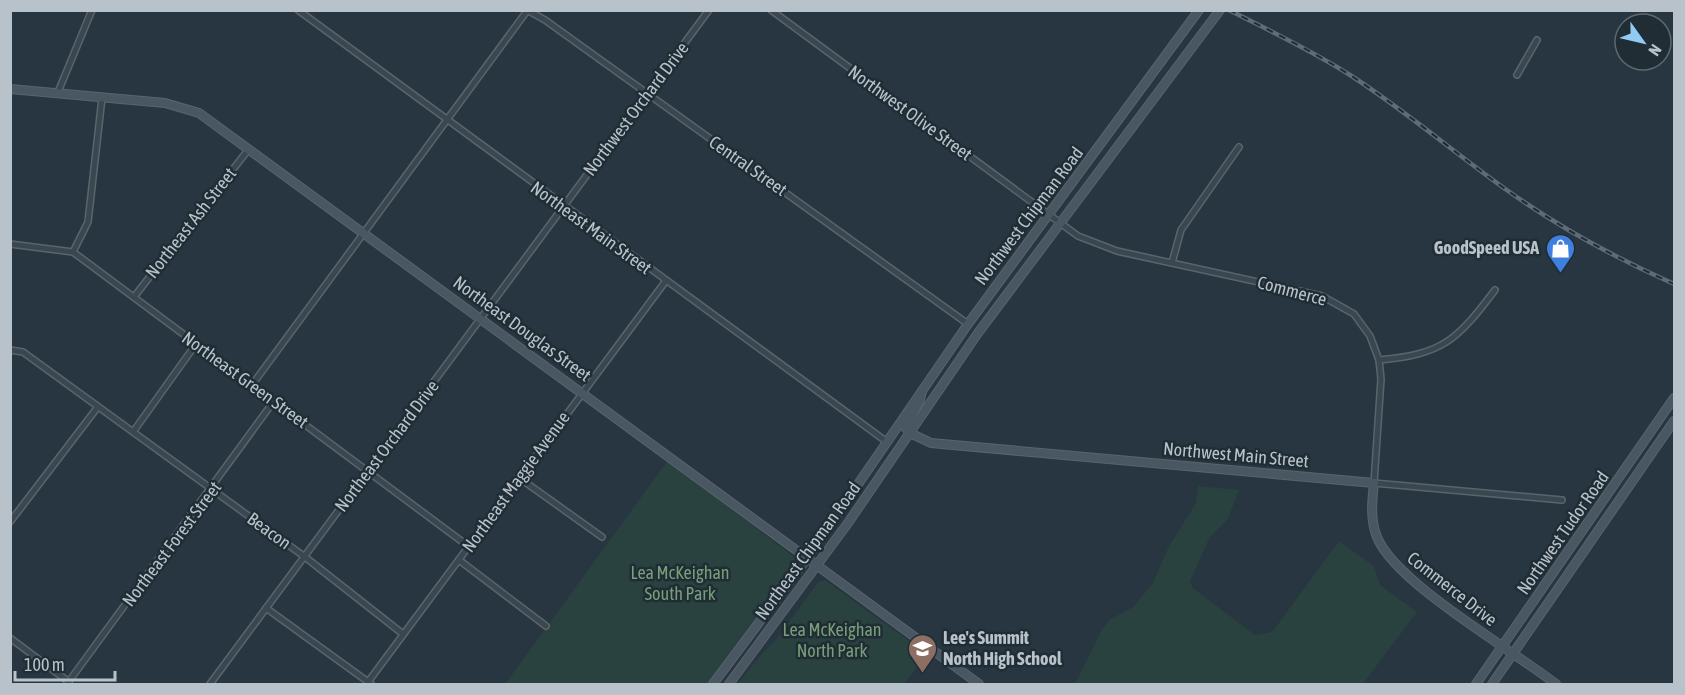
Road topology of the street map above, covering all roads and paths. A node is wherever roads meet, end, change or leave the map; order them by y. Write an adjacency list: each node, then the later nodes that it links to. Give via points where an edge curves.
1 (93, 10): 11 (street)
2 (298, 10): 14 (street, Northeast Main Street)
3 (709, 10): 12 (street, Northwest Orchard Drive)
4 (771, 10): 18 (street, Northwest Olive Street)
5 (1199, 10): 18 (main road, Northwest Chipman Road)
6 (1220, 10): 19 (main road, Northwest Chipman Road)
7 (527, 11): 12 (street, Central Street); 14 (street)
8 (1537, 40): 9 (street)
9 (1517, 75)
10 (10, 89): 11 (main road, Northeast Douglas Street)
11 (58, 92): 13 (main road, Northeast Douglas Street)
12 (646, 94): 17 (street, Northwest Orchard Drive); 28 (street, Central Street)
13 (102, 98): 16 (main road, Northeast Douglas Street, via 183,106 199,113); 22 (street, via 88,222)
14 (446, 121): 17 (street, Northeast Main Street); 20 (street)
15 (1239, 147): 23 (street, via 1181,230)
16 (248, 150): 20 (main road, Northeast Douglas Street); 26 (street, Northeast Ash Street)
17 (563, 207): 24 (street, Northeast Main Street); 27 (street, Northeast Orchard Drive)
18 (1050, 216): 19 (street, Northwest Olive Street); 28 (main road, Northwest Chipman Road)
19 (1060, 223): 23 (street, Commerce, via 1097,245); 40 (main road, Northwest Chipman Road)
20 (363, 234): 27 (main road, Northeast Douglas Street); 32 (street)
21 (10, 244): 22 (street, Northeast Green Street)
22 (73, 252): 26 (street, Northeast Green Street)
23 (1172, 263): 31 (street, Commerce, via 1322,296 1354,314 1370,336)
24 (665, 282): 34 (street, Northeast Maggie Avenue); 41 (street, Northeast Main Street)
25 (1495, 290): 31 (street, via 1470,324 1439,348)
26 (134, 297): 29 (street, Northeast Green Street)
27 (482, 318): 34 (main road, Northeast Douglas Street); 42 (street, Northeast Orchard Drive)
28 (968, 324): 33 (main road, Northwest Chipman Road)
29 (196, 344): 32 (street, Northeast Green Street); 39 (street)
30 (11, 350): 37 (street, Beacon, via 23,352)
31 (1379, 360): 44 (street, Commerce, via 1382,379)
32 (252, 385): 36 (street, Northeast Green Street)
33 (922, 387): 40 (main road, via 920,400 905,428); 41 (main road, Northwest Chipman Road)
34 (583, 393): 43 (street, Northeast Maggie Avenue); 53 (main road, Northeast Douglas Street)
35 (1674, 398): 47 (main road, Northwest Tudor Road)
36 (274, 402): 42 (street, Northeast Green Street); 45 (street, Northeast Forest Street)
37 (97, 408): 39 (street, Beacon); 49 (street)
38 (1674, 421): 48 (main road, Northwest Tudor Road)
39 (133, 432): 45 (street, Beacon)
40 (910, 433): 44 (main road, Northwest Main Street, via 931,443); 55 (main road, Northeast Chipman Road)
41 (887, 442): 53 (main road, Northeast Chipman Road)
42 (369, 469): 51 (street, Northeast Green Street); 52 (street, Northeast Orchard Drive)
43 (518, 477): 50 (street); 51 (street, Northeast Maggie Avenue)
44 (1374, 483): 46 (street, Northwest Main Street); 60 (main road, Commerce Drive, via 1372,511 1377,537 1391,559 1429,593)
45 (212, 489): 52 (street, Beacon); 62 (street, Northeast Forest Street)
46 (1562, 500)
47 (1597, 509): 48 (main road); 60 (main road, Northwest Tudor Road)
48 (1611, 514): 61 (main road, Northwest Tudor Road)
49 (10, 522)
50 (602, 537)
51 (468, 546): 54 (street, Northeast Maggie Avenue)
52 (305, 557): 56 (street, Northeast Orchard Drive); 58 (street, Beacon)
53 (808, 557): 55 (main road, Northeast Douglas Street); 65 (main road, Northeast Chipman Road)
54 (459, 560): 57 (street); 58 (street, Northeast Maggie Avenue)
55 (818, 565): 66 (main road, Northeast Chipman Road); 67 (main road, Northeast Douglas Street)
56 (266, 608): 63 (street); 64 (street, Northeast Orchard Drive)
57 (546, 626)
58 (404, 634): 63 (street, Northeast Maggie Avenue)
59 (10, 638): 62 (street)
60 (1502, 647): 61 (main road); 68 (main road, Northwest Tudor Road)
61 (1513, 654): 69 (main road, Northwest Tudor Road); 70 (main road)
62 (68, 683)
63 (369, 683)
64 (210, 684)
65 (713, 684)
66 (729, 684)
67 (979, 684)
68 (1476, 684)
69 (1492, 684)
70 (1556, 684)

